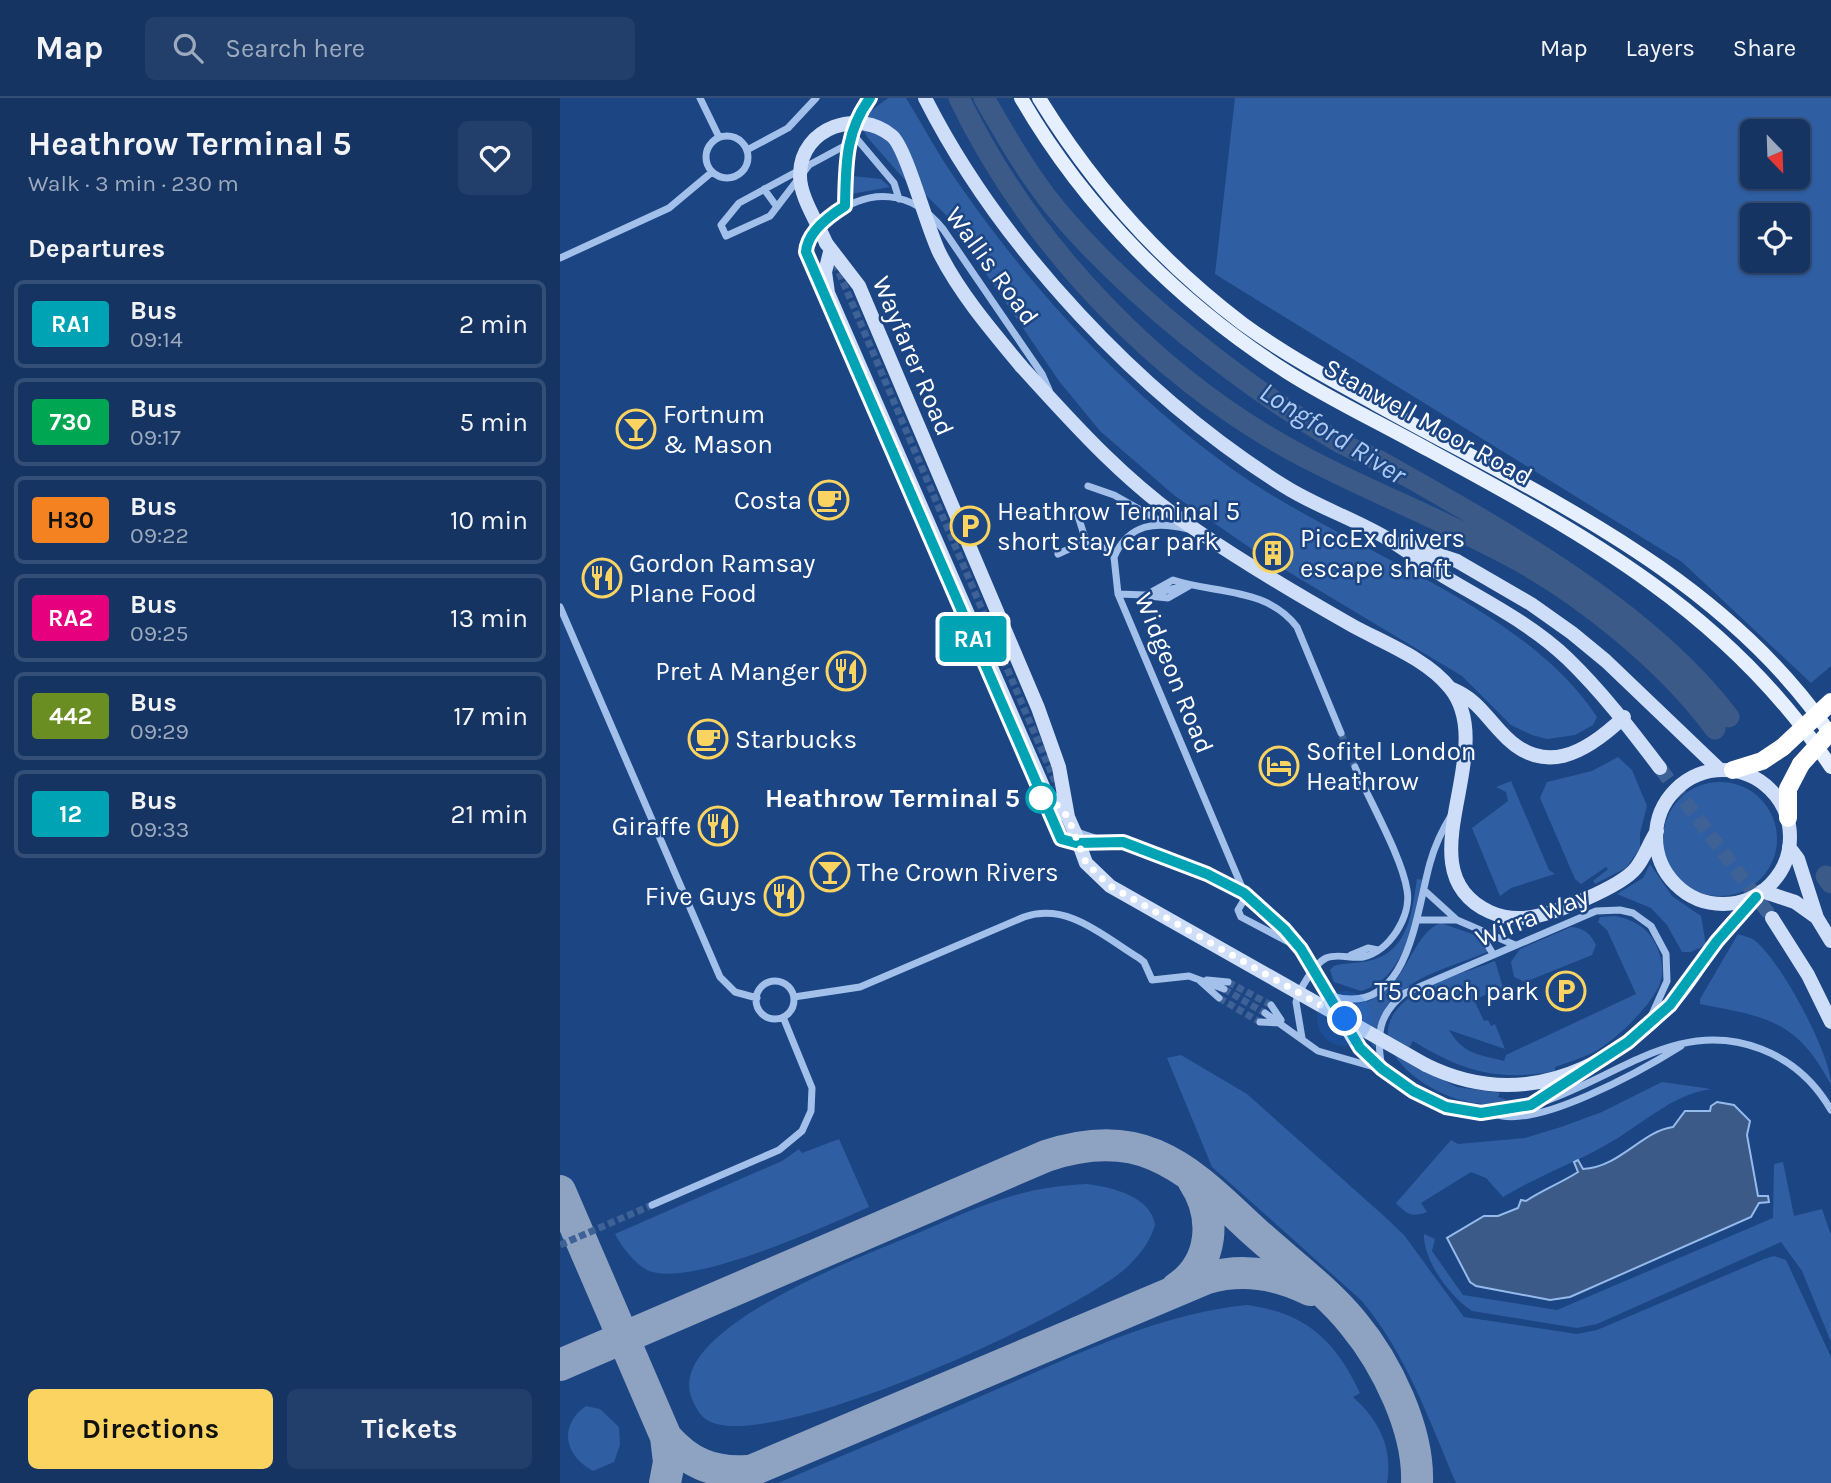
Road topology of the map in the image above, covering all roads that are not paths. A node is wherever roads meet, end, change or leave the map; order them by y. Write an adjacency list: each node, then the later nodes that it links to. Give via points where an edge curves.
1 (700, 98): 8 (street)
2 (816, 98): 10 (street, via 788,128)
3 (870, 98): 7 (street)
4 (925, 98): 26 (street, via 999,215 1063,296 1116,351 1231,451 1287,488)
5 (1021, 98): 38 (main road, Stanwell Moor Road, via 1097,206 1173,285 1208,314 1287,372 1554,519 1646,577 1733,650 1779,698)
6 (1039, 98): 36 (main road, Stanwell Moor Road, via 1069,145 1126,217 1223,308 1331,380 1575,512 1673,575 1744,636)
7 (851, 132): 9 (street); 14 (street, via 894,183)
8 (719, 137): 10 (street, via 733,137); 12 (street, via 706,152)
9 (848, 144): 11 (street); 15 (street)
10 (747, 150): 12 (street, via 747,164 738,175 724,178)
11 (809, 165): 13 (street); 16 (street)
12 (712, 172): 20 (street, via 669,208)
13 (765, 189): 16 (street); 16 (street, via 739,203 721,225 726,236 770,216)
14 (899, 199): 15 (street, Wallis Road, via 867,198); 21 (street, Wallis Road, via 931,214 943,229 1042,374)
15 (845, 206): 17 (street, Wallis Road)
16 (777, 207)
17 (831, 216): 18 (street); 19 (street, Wallis Road, via 806,243)
18 (827, 246): 21 (street, Wayfarer Road, bridge, via 802,185 804,160 821,134 838,124 873,124 893,137 903,152 925,218 955,282); 42 (street, Wayfarer Road, via 859,286 1038,708 1059,767); 42 (street, via 828,293 1045,792)
19 (806, 252)
20 (560, 258)
21 (1054, 403): 25 (street, Wayfarer Road, via 1135,484)
22 (1088, 486): 24 (street)
23 (1078, 516): 27 (street)
24 (1164, 523): 25 (street); 28 (street, via 1133,532)
25 (1196, 531): 32 (street, Wayfarer Road, via 1425,666)
26 (1388, 538): 34 (street, via 1546,640); 40 (street, via 1457,561 1541,611 1606,661)
27 (1086, 541): 28 (street); 29 (street)
28 (1115, 553): 30 (street, Widgeon Road)
29 (1058, 554)
30 (1118, 594): 35 (street, via 1146,595 1189,585 1246,593 1289,617); 51 (street, Widgeon Road)
31 (560, 607): 66 (street, via 720,977 735,992)
32 (1452, 690): 34 (street, Wayfarer Road, via 1472,698 1518,748 1541,756 1576,753); 41 (street, via 1464,737)
33 (1831, 702): 40 (highway, bridge, via 1762,761)
34 (1623, 717): 39 (street)
35 (1341, 733)
36 (1831, 733): 43 (highway, bridge, via 1801,764 1788,789)
37 (1355, 766): 61 (street, via 1407,889 1401,922 1390,941 1378,950 1360,958 1326,958)
38 (1831, 767)
39 (1660, 768)
40 (1726, 770): 43 (street, via 1748,774 1773,791); 44 (street, via 1696,775 1677,789 1663,808)
41 (1457, 807): 44 (street, via 1450,845 1457,880 1489,911 1519,918 1546,914 1627,877); 49 (street, via 1441,831)
42 (1068, 817): 45 (street, Wayfarer Road)
43 (1787, 818): 48 (street)
44 (1657, 831): 50 (street, via 1663,865 1685,891 1721,903)
45 (1076, 832): 47 (street); 78 (street, Wayfarer Road, bridge, via 1086,863 1110,886 1426,1065 1467,1082 1498,1086)
46 (1061, 839): 47 (street)
47 (1105, 842): 51 (street, via 1123,842)
48 (1790, 847): 50 (street, via 1775,879); 53 (street)
49 (1424, 890): 54 (street); 55 (street)
50 (1760, 892): 53 (street, via 1795,902); 74 (street, Wayfarer Road, via 1717,941 1681,993)
51 (1245, 894): 59 (street); 59 (street, via 1238,910 1241,917)
52 (1772, 918): 72 (street)
53 (1817, 918): 57 (street)
54 (1417, 920): 55 (street); 64 (street, via 1409,950 1380,990 1358,1000)
55 (1457, 920): 56 (street)
56 (1479, 931): 58 (street); 60 (street)
57 (1831, 941)
58 (1515, 945): 60 (street, Wirra Way); 74 (street, Wirra Way, via 1596,911 1620,910 1643,919 1663,943 1668,964 1667,981)
59 (1301, 949): 61 (street)
60 (1493, 954): 77 (street, Wirra Way, via 1418,986 1394,1002 1381,1021)
61 (1315, 969): 64 (street); 75 (street, via 1296,1002)
62 (1199, 981): 63 (street); 65 (street, via 1178,975 1152,980 1142,959 1073,918 1045,912 860,987); 67 (street)
63 (1226, 986)
64 (1332, 996): 77 (street, via 1360,1048)
65 (794, 997): 66 (street, via 789,987 778,982 767,984); 70 (street, via 792,1009)
66 (757, 998): 70 (street, via 764,1016)
67 (1219, 998)
68 (1271, 1005): 73 (street)
69 (1265, 1013): 73 (street)
70 (783, 1017): 82 (street, via 812,1088 811,1111 802,1131 779,1150)
71 (1260, 1022): 73 (street)
72 (1831, 1022)
73 (1284, 1023): 75 (street)
74 (1647, 1027): 78 (street, Wayfarer Road)
75 (1303, 1038): 77 (street, via 1318,1051)
76 (1690, 1040): 79 (street, via 1646,1055 1566,1096); 80 (street, via 1731,1040 1768,1052 1816,1086); 81 (street, via 1570,1103 1518,1117)
77 (1382, 1069): 81 (street, via 1446,1107)
78 (1577, 1073): 79 (street, Wayfarer Road)
79 (1531, 1105): 81 (street)
80 (1831, 1110)
81 (1493, 1113)
82 (652, 1205)

